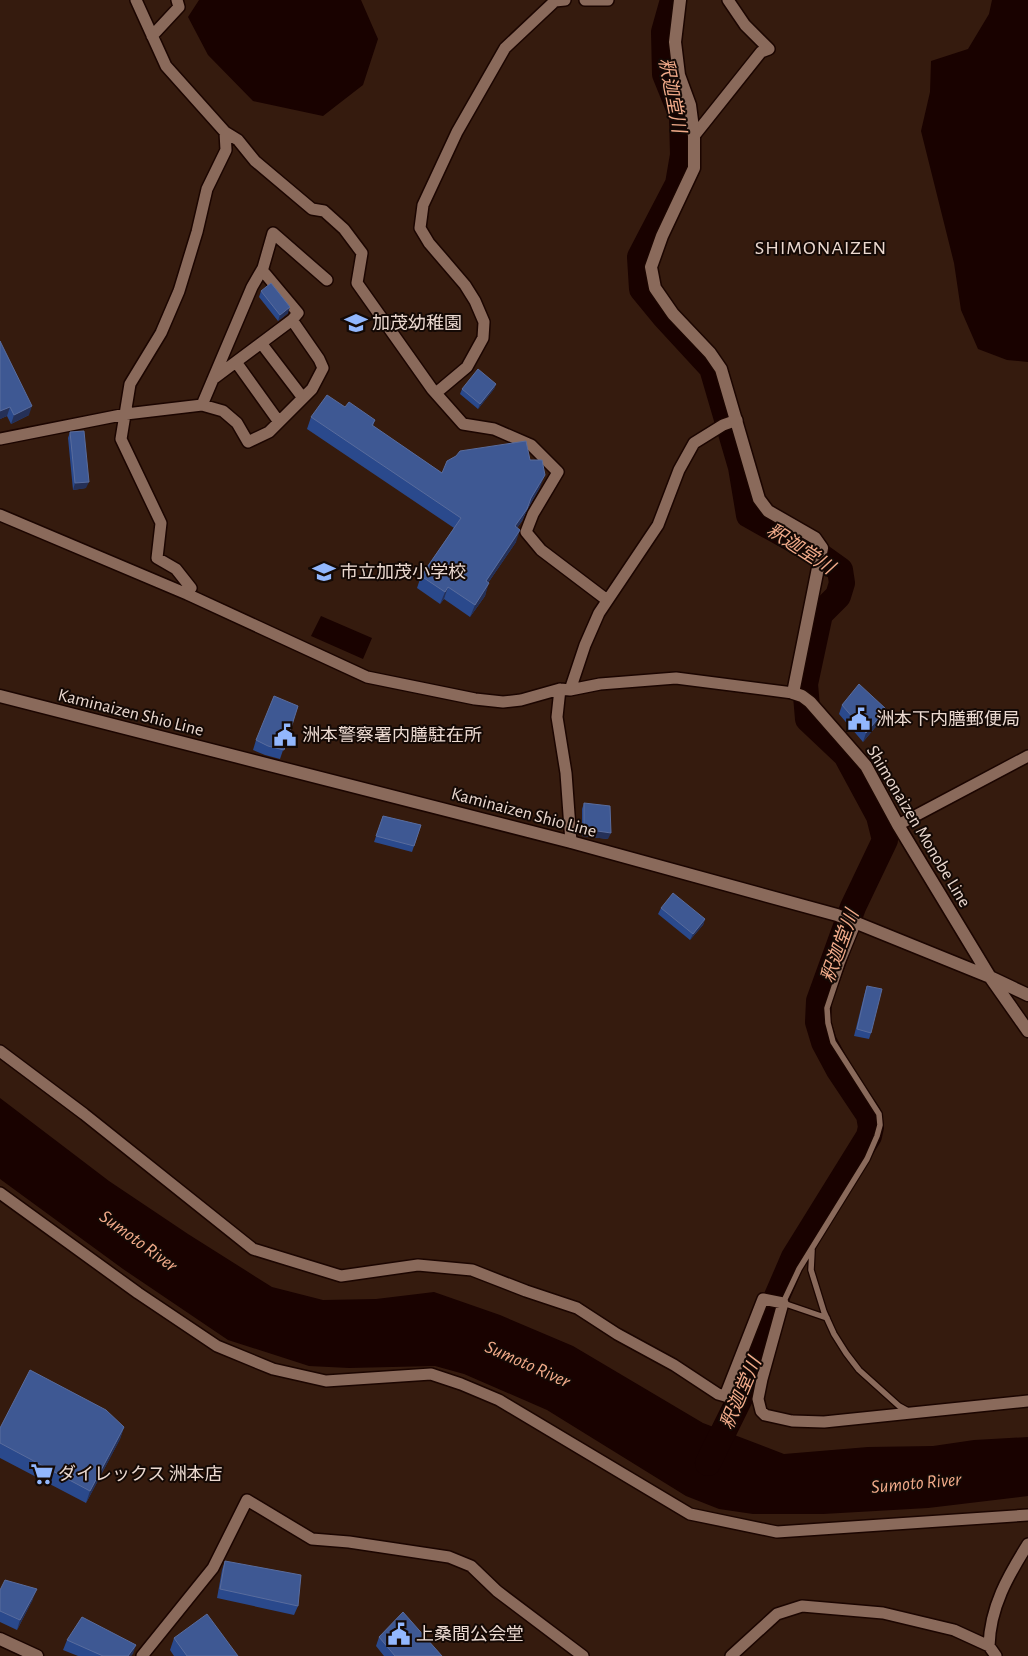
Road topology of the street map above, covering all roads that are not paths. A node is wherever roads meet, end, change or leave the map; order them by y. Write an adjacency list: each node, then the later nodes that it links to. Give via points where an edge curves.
1 (136, 0): 8 (street)
2 (177, 0): 8 (street, via 179,7)
3 (565, 0): 17 (street, via 555,1 505,48 457,132 423,205 420,228 465,285 484,322 483,338 468,366)
4 (585, 0): 5 (street)
5 (608, 0)
6 (680, 0): 10 (main road, via 675,42 679,75 690,105)
7 (728, 0): 10 (street, via 745,25 769,49 761,52)
8 (152, 36): 9 (street, via 166,66)
9 (225, 132): 17 (street, via 238,140 255,161 312,209 324,211 344,230 362,253 357,282); 20 (street, via 226,150 207,189 179,290 161,333 130,384)
10 (694, 136): 21 (main road, via 694,168 651,267 655,288 721,369)
11 (262, 270): 12 (street, via 273,233); 13 (street, via 298,313); 16 (street)
12 (328, 280)
13 (292, 320): 14 (street); 18 (street, via 323,368)
14 (262, 343): 15 (street); 18 (street)
15 (236, 362): 16 (street); 22 (street)
16 (213, 379): 19 (street)
17 (436, 393): 26 (street, via 463,424 494,429 531,445 558,472 526,532 541,550)
18 (303, 398): 22 (street)
19 (202, 406): 20 (street); 22 (street, via 222,411 237,423 248,442 269,432)
20 (126, 414): 23 (street); 25 (street, via 121,439 161,523 157,558 176,569 191,588)
21 (735, 421): 26 (street, via 722,425 694,443 679,470 658,525); 29 (main road, via 759,499 768,511 815,538 822,548)
22 (279, 422)
23 (0, 440)
24 (0, 515): 25 (street)
25 (187, 594): 27 (street, via 367,676 503,702)
26 (607, 600): 27 (street)
27 (565, 690): 29 (street, via 676,678); 32 (street, via 557,716 566,773)
28 (0, 696): 32 (main road, Kaminaizen Shio Line)
29 (802, 697): 31 (main road, Shimonaizen Monobe Line, via 866,766)
30 (1028, 756): 31 (street)
31 (898, 826): 34 (main road, Shimonaizen Monobe Line)
32 (570, 842): 33 (main road, Kaminaizen Shio Line)
33 (856, 923): 34 (main road, Kaminaizen Shio Line); 39 (lane, via 827,1008 828,1023 833,1042 879,1114 880,1125 867,1159)
34 (990, 977): 35 (main road, Kaminaizen Shio Line); 36 (main road, Shimonaizen Monobe Line)
35 (1028, 995)
36 (1028, 1032)
37 (0, 1051): 40 (street, via 254,1249 340,1276 418,1265 472,1270 577,1308 725,1396 763,1299)
38 (0, 1193): 44 (street, via 217,1346 273,1369 326,1381 430,1374 461,1384 499,1400 690,1514 777,1532)
39 (812, 1248): 40 (lane, via 798,1269); 41 (lane, via 811,1270)
40 (783, 1304): 41 (lane); 43 (street, via 762,1379 758,1400 761,1412 792,1420 824,1422)
41 (827, 1318): 43 (lane, via 859,1370 899,1406)
42 (1028, 1401): 43 (street)
43 (912, 1413)
44 (1028, 1515)
45 (1028, 1544): 47 (street, via 1002,1588 990,1628)
46 (0, 1639): 48 (main road)
47 (989, 1646): 51 (street, via 954,1630 883,1613 802,1606 777,1614); 52 (street)
48 (37, 1656)
49 (142, 1656): 50 (street, via 213,1568 247,1500 312,1540 449,1556 471,1566 497,1591)
50 (584, 1656)
51 (731, 1656)
52 (996, 1656)

